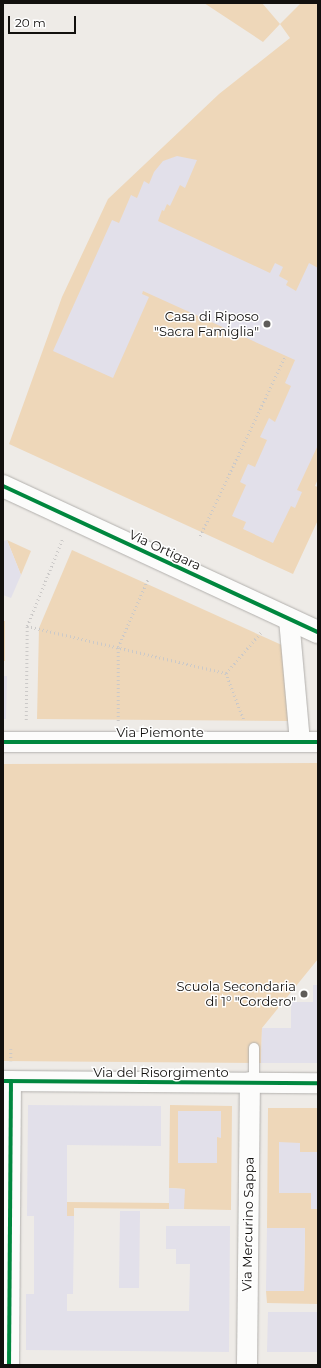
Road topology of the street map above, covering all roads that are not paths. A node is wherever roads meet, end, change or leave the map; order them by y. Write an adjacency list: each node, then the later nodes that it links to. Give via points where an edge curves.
1 (3, 486): 2 (street, Via Ortigara)
2 (289, 619): 3 (street, Via Ortigara); 5 (street, via 295,687)
3 (318, 632)
4 (3, 742): 5 (street, Via Piemonte)
5 (309, 742)
6 (254, 1048): 8 (lane)
7 (7, 1081): 8 (street, Via del Risorgimento); 10 (street)
8 (252, 1082): 9 (street, Via del Risorgimento); 11 (street, Via Mercurino Sappa)
9 (318, 1083)
10 (8, 1365)
11 (247, 1365)

